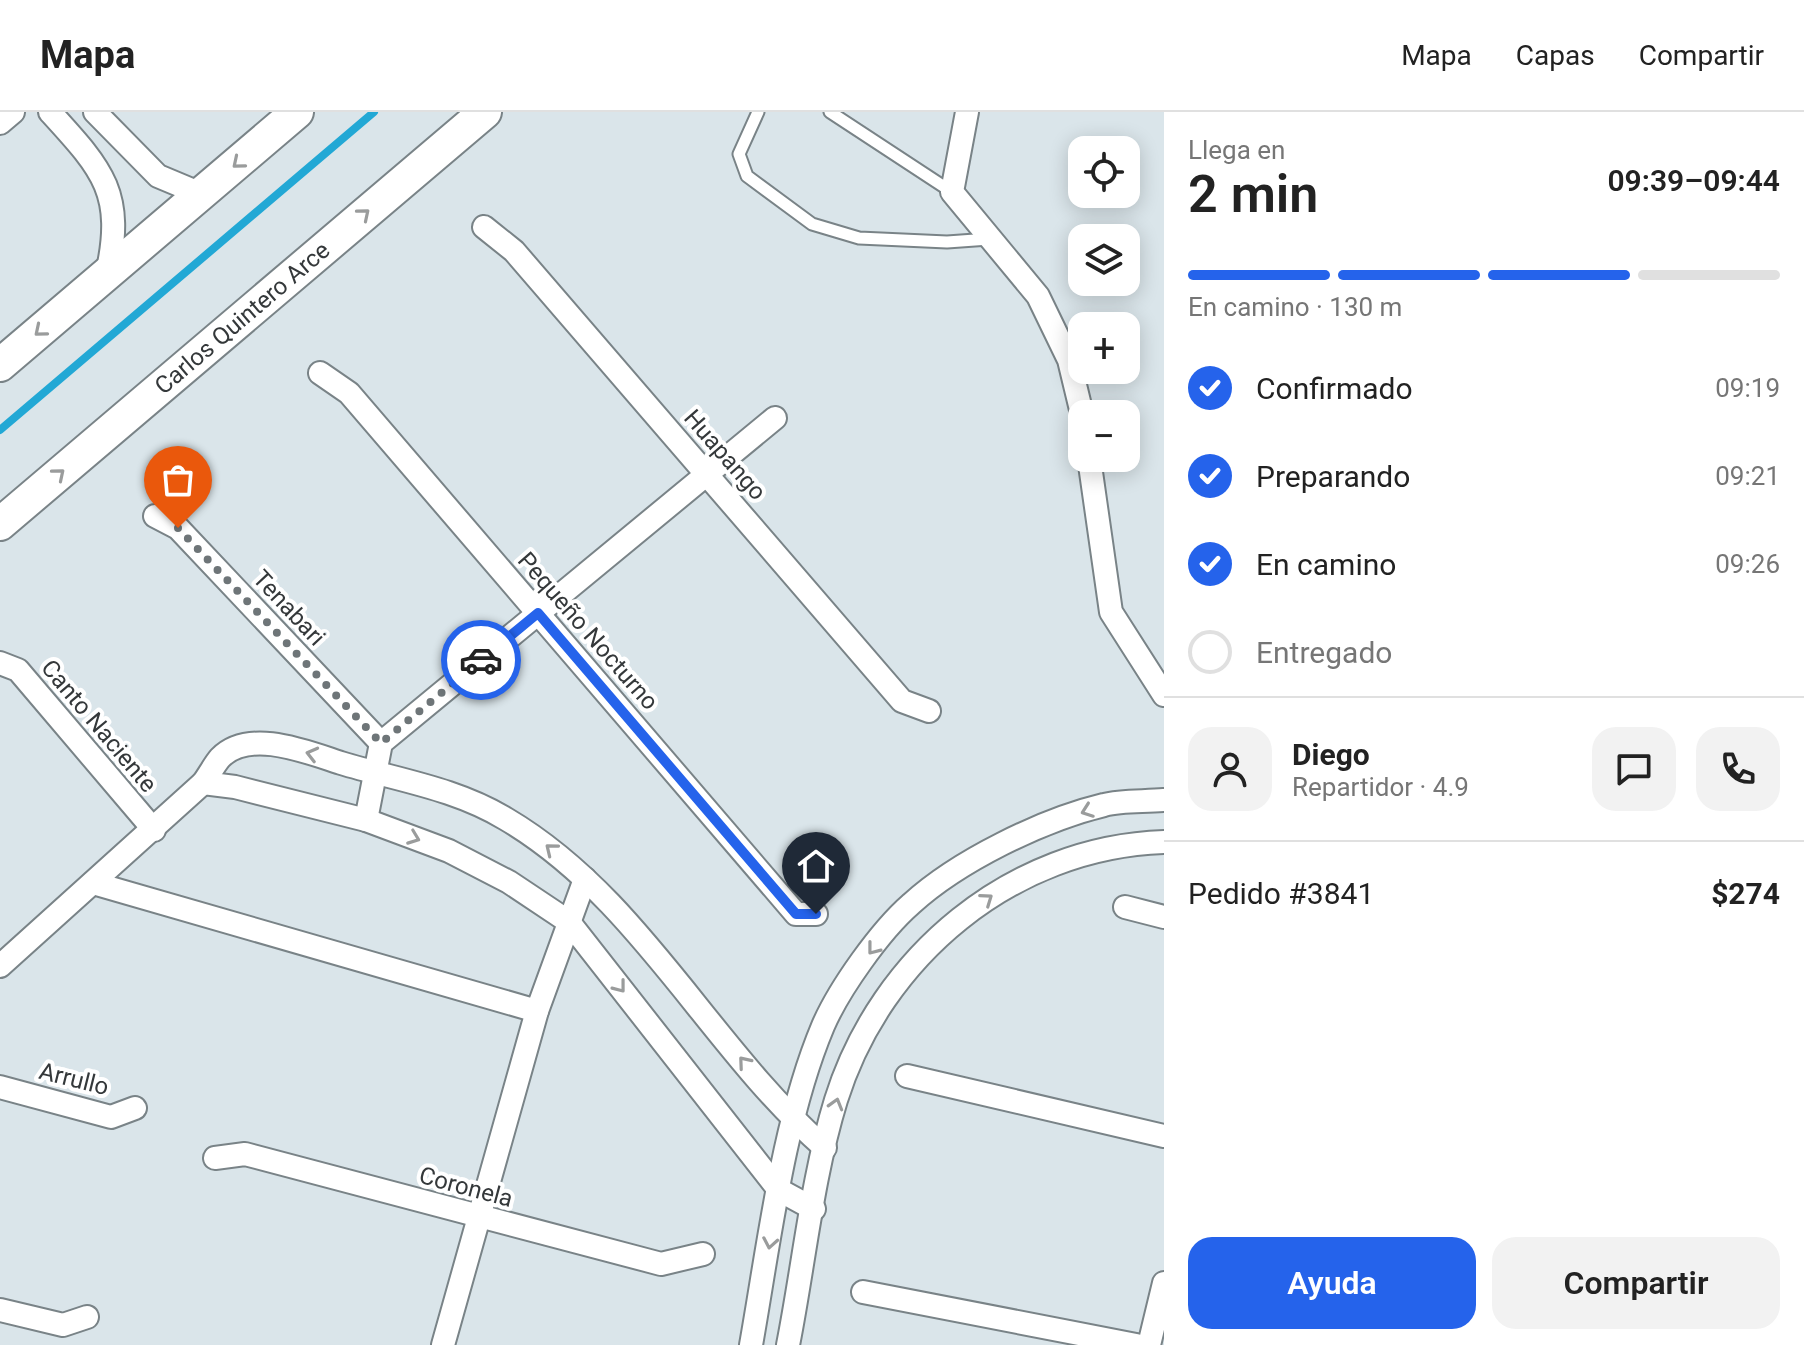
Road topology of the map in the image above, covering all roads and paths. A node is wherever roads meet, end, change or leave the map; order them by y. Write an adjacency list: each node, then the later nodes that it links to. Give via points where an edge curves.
1 (13, 112): 9 (street)
2 (50, 112): 11 (street)
3 (95, 112): 10 (street)
4 (297, 112): 13 (main road, one-way to 13)
5 (485, 112): 24 (main road, Carlos Quintero Arce, one-way to 5)
6 (758, 112): 15 (lane, via 739,154 747,176 812,224 859,238)
7 (830, 112): 12 (lane)
8 (967, 112): 12 (street)
9 (0, 123)
10 (115, 135): 11 (street); 13 (street, via 158,176)
11 (91, 157): 16 (street, via 116,212)
12 (952, 192): 15 (street)
13 (201, 194): 16 (main road)
14 (484, 227): 22 (street, Huapango, via 514,251)
15 (989, 239): 19 (street, via 1038,296 1069,360)
16 (107, 274): 17 (main road, one-way to 17)
17 (0, 365)
18 (320, 373): 25 (street, Pequeño Nocturno, via 349,393)
19 (1079, 400)
20 (775, 418): 22 (street)
21 (1091, 472): 27 (street, via 1111,612)
22 (707, 473): 25 (street); 28 (street, Huapango, via 902,701)
23 (155, 516): 29 (street, Tenabari, via 178,528)
24 (0, 524)
25 (538, 613): 29 (street); 39 (street, Pequeño Nocturno, via 796,914)
26 (0, 663): 34 (street, Canto Naciente, via 18,670)
27 (1164, 695)
28 (929, 711)
29 (381, 743): 30 (street)
30 (375, 773): 31 (street, one-way to 31, via 247,743 221,756); 33 (street); 36 (street, one-way to 30, via 547,845 503,817 427,784)
31 (203, 783): 33 (street); 34 (street)
32 (1164, 800): 47 (street, one-way to 47, via 1105,805 1003,841 911,904 823,1024)
33 (366, 820): 41 (street, one-way to 41, via 449,851)
34 (154, 830): 37 (street)
35 (1164, 842): 49 (street, one-way to 35, via 863,1032 911,963 960,918 1014,880 1072,856)
36 (585, 879): 41 (street); 47 (street, one-way to 36)
37 (93, 883): 42 (street); 43 (street)
38 (1125, 907): 40 (street)
39 (816, 914)
40 (1164, 917)
41 (569, 922): 43 (street); 51 (street, one-way to 51)
42 (0, 966)
43 (537, 1011): 53 (street)
44 (907, 1076): 48 (street)
45 (0, 1087): 46 (street, Arrullo, via 111,1117)
46 (135, 1108)
47 (794, 1122): 49 (street); 51 (street)
48 (1164, 1136)
49 (825, 1148): 52 (street)
50 (215, 1158): 53 (street, Coronela, via 245,1154)
51 (779, 1190): 52 (street); 60 (street, one-way to 60)
52 (814, 1209): 61 (street)
53 (479, 1217): 54 (street, Coronela, via 661,1264); 59 (street)
54 (703, 1254)
55 (1164, 1283): 63 (street)
56 (863, 1292): 62 (street)
57 (0, 1310): 58 (street, via 63,1325)
58 (87, 1317)
59 (443, 1345)
60 (751, 1345)
61 (788, 1345)
62 (1136, 1345)
63 (1149, 1345)

